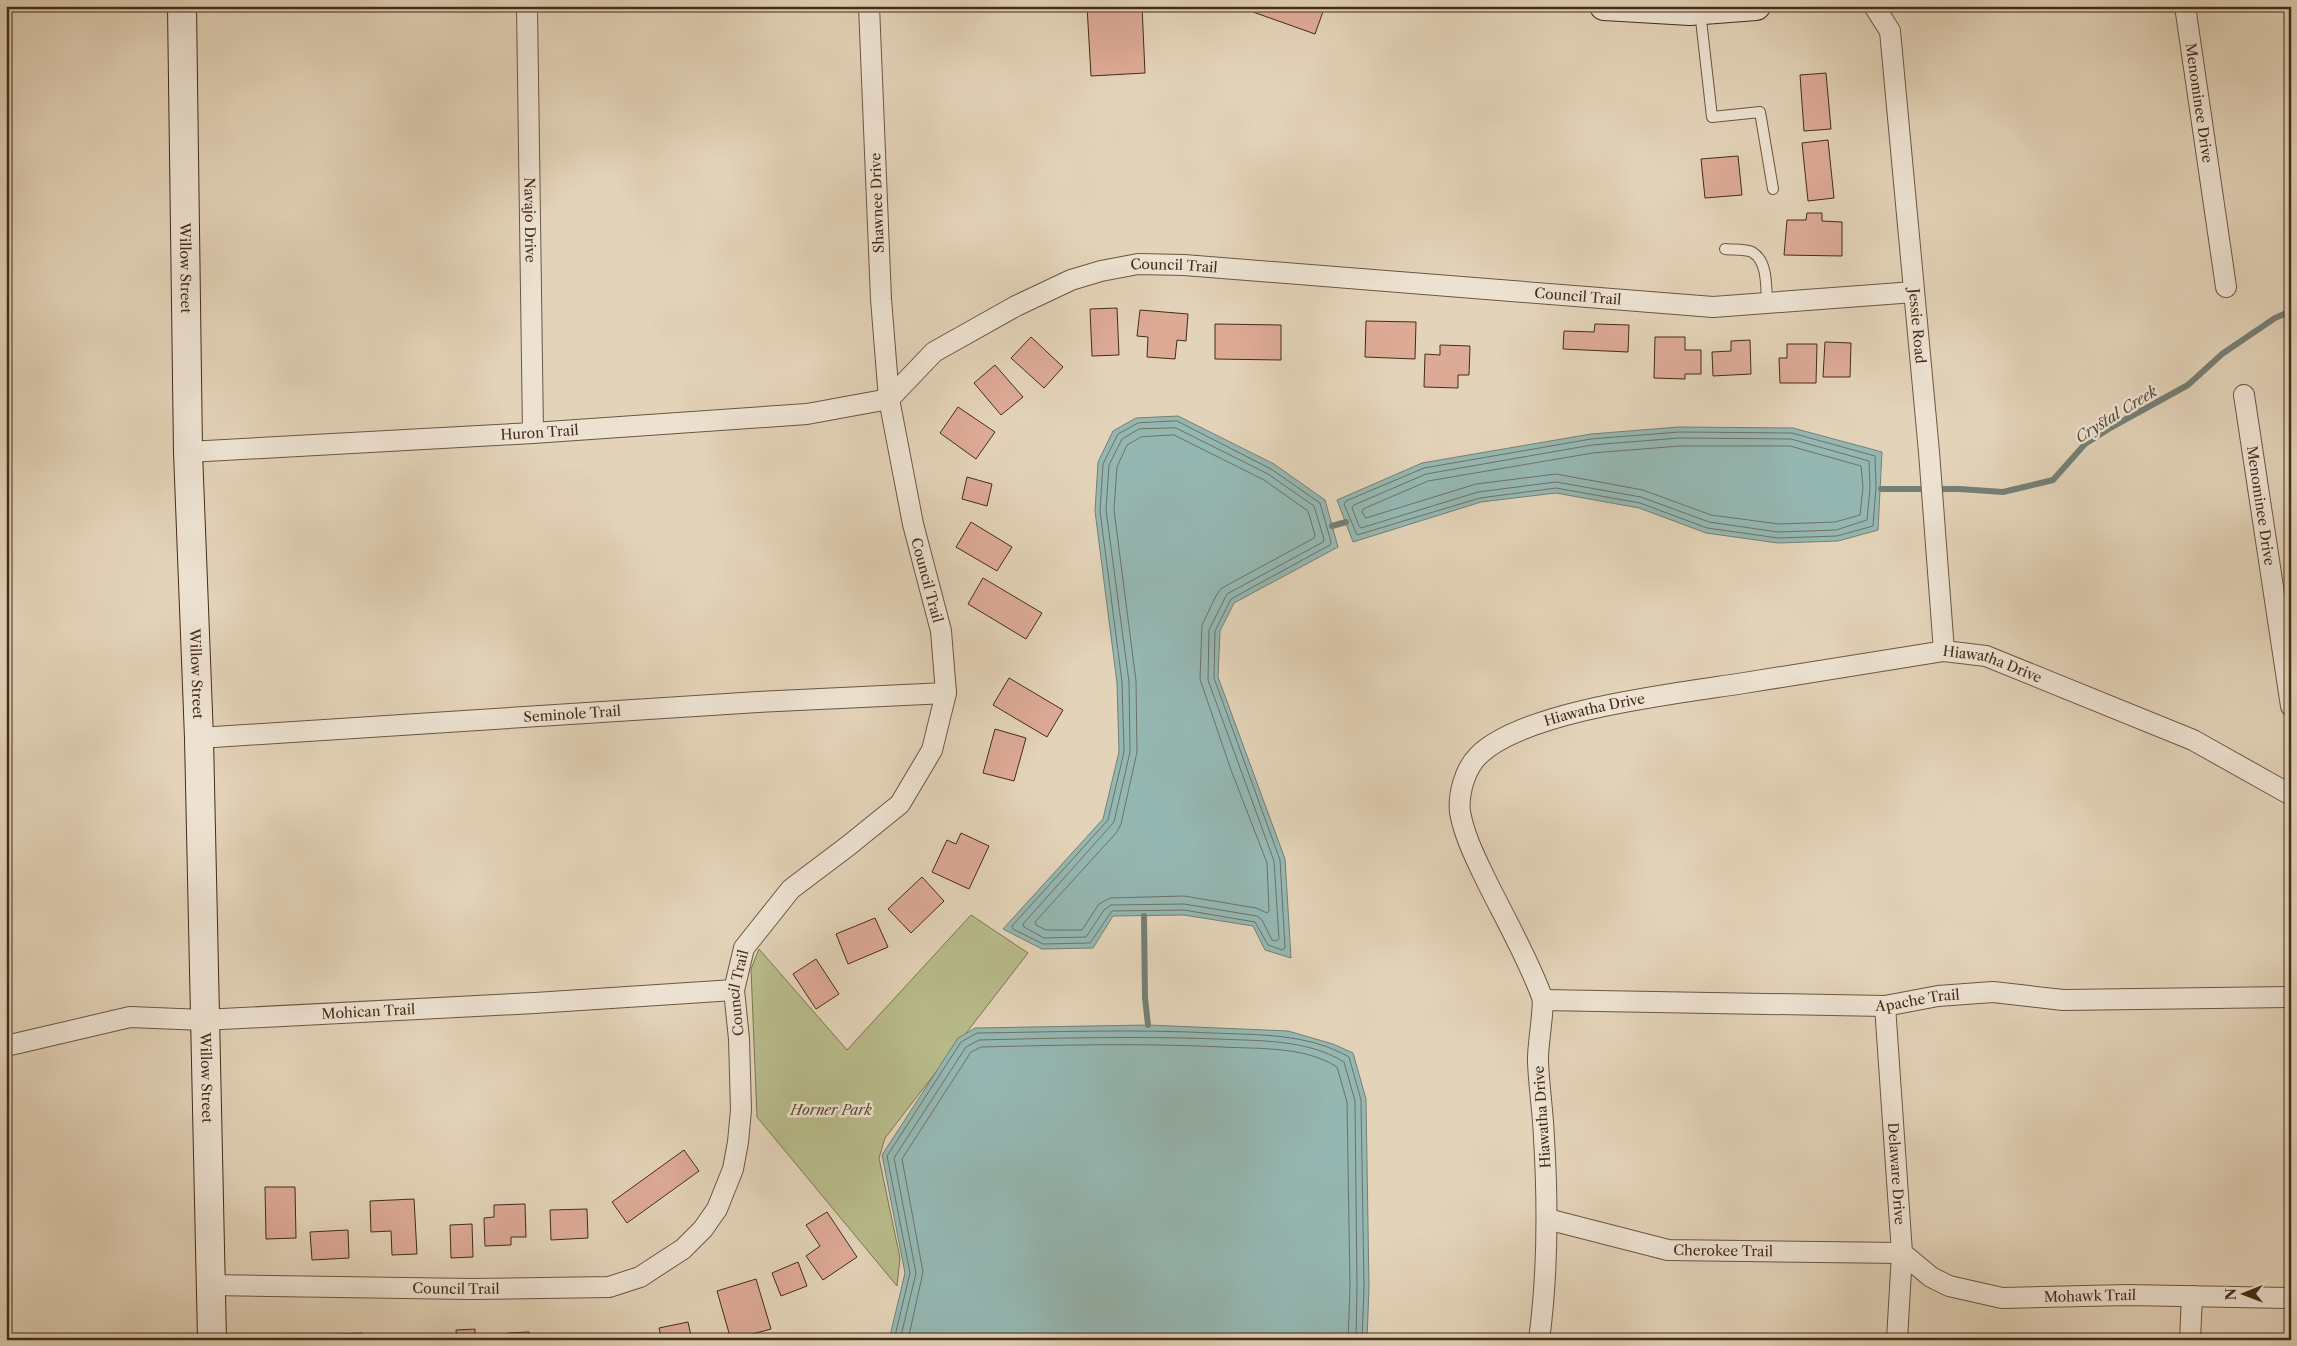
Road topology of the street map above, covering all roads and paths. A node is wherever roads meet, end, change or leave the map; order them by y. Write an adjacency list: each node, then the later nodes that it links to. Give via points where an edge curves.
1 (182, 6): 17 (street, Willow Street)
2 (527, 6): 16 (street, Navajo Drive)
3 (869, 6): 15 (street, Shawnee Drive, via 881,299)
4 (1604, 6): 8 (street)
5 (1756, 6): 8 (street)
6 (1874, 6): 12 (street, Jessie Road, via 1890,31)
7 (2185, 6): 11 (street, Menominee Drive)
8 (1700, 10): 9 (lane, via 1712,117 1760,112)
9 (1773, 189)
10 (1725, 249): 13 (lane, via 1751,251 1759,258 1765,274)
11 (2226, 287)
12 (1914, 292): 13 (street, Council Trail); 18 (street, Jessie Road)
13 (1767, 303): 15 (street, Council Trail, via 1713,307 1138,264 1071,280 1016,306 934,352)
14 (2244, 395): 20 (street, Menominee Drive)
15 (890, 399): 16 (street, Huron Trail, via 807,414); 19 (street, Council Trail, via 909,508 940,631)
16 (533, 433): 17 (street, Huron Trail)
17 (188, 452): 21 (street, Willow Street)
18 (1944, 651): 22 (street, Hiawatha Drive, via 1986,656 2166,729 2234,762); 25 (street, Hiawatha Drive, via 1600,707 1524,730 1496,742 1477,756 1467,772 1460,811 1468,839)
19 (946, 694): 21 (street, Seminole Trail, via 758,702); 23 (street, Council Trail, via 932,750 900,804 791,889 744,948)
20 (2291, 706)
21 (199, 738): 27 (street, Willow Street)
22 (2291, 795)
23 (734, 990): 27 (street, Mohican Trail); 31 (street, Council Trail, via 741,1110 733,1169 717,1209 703,1229 684,1249 640,1277 609,1287 471,1289)
24 (2291, 996): 26 (street, Apache Trail, via 2063,1000 1993,992 1938,996)
25 (1543, 1000): 26 (street, Apache Trail); 29 (street, Hiawatha Drive, via 1538,1061)
26 (1885, 1006): 30 (street, Delaware Drive)
27 (203, 1020): 28 (street, Mohican Trail, via 130,1017); 31 (street, Willow Street)
28 (6, 1046)
29 (1547, 1219): 30 (street, Cherokee Trail, via 1668,1250); 35 (street, Hiawatha Drive, via 1543,1309)
30 (1902, 1253): 32 (street, Mohawk Trail, via 1937,1280 1986,1296); 36 (street, Delaware Drive)
31 (210, 1285): 34 (street, Willow Street)
32 (2192, 1296): 33 (street, Mohawk Trail); 37 (street)
33 (2291, 1298)
34 (212, 1340)
35 (1538, 1340)
36 (1896, 1340)
37 (2190, 1340)

